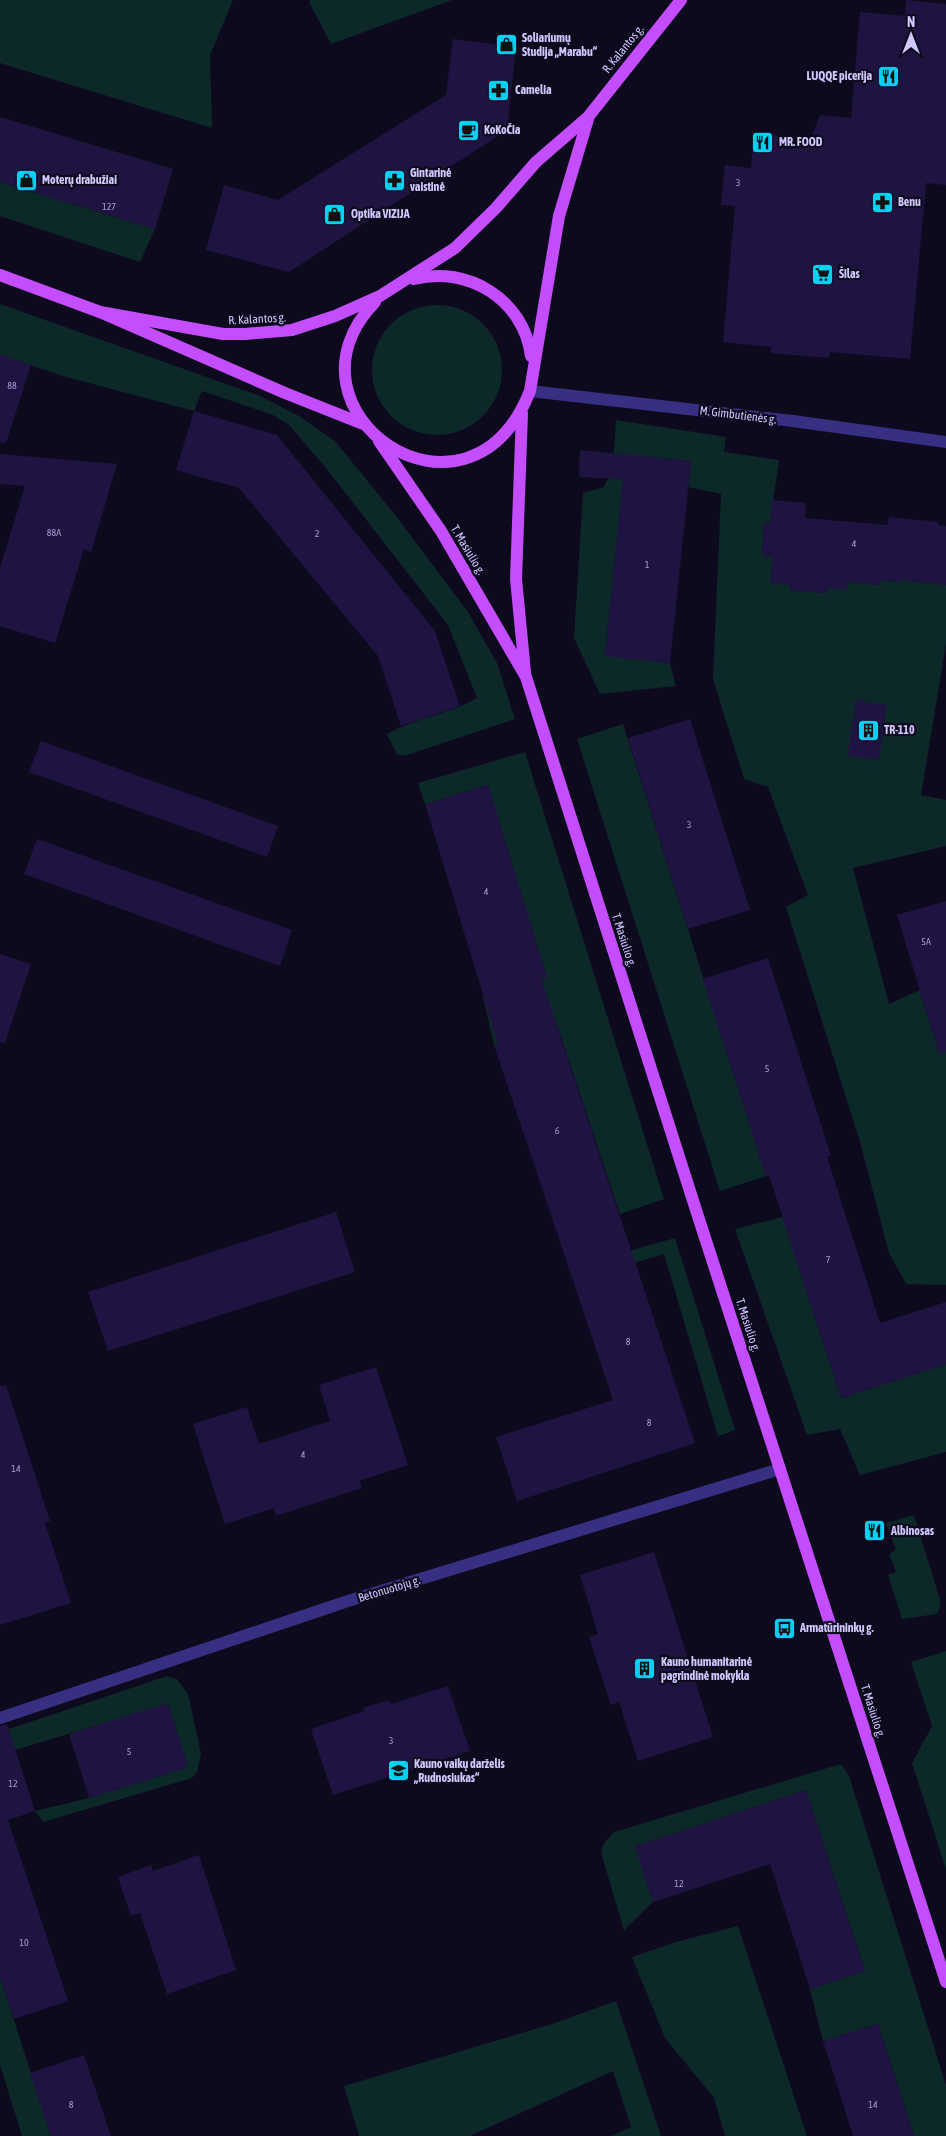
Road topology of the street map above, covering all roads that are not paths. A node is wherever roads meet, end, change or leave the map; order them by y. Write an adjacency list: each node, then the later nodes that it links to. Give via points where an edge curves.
1 (681, 0): 2 (main road, R. Kalantos g.)
2 (588, 117): 4 (main road, R. Kalantos g., via 536,162 455,248); 7 (main road, R. Kalantos g., via 559,216)
3 (0, 275): 6 (main road, R. Kalantos g.)
4 (404, 282): 5 (main road, R. Kalantos g.); 7 (main road, R. Kalantos g., via 426,276 449,276 471,281 492,291 509,306 522,325 530,346)
5 (380, 296): 6 (main road, R. Kalantos g., via 292,330 245,334 223,334); 10 (main road, R. Kalantos g., via 352,333 346,356 346,380 352,403)
6 (100, 312): 10 (main road, R. Kalantos g.)
7 (533, 368): 8 (main road, R. Kalantos g.)
8 (530, 391): 9 (main road, R. Kalantos g.); 12 (street, M. Gimbutienės g.)
9 (522, 413): 11 (main road, R. Kalantos g., via 508,432 490,447 461,459 445,462 422,460 399,453); 13 (main road, T. Masiulio g., via 516,579)
10 (363, 424): 11 (main road, R. Kalantos g.)
11 (380, 441): 13 (main road, T. Masiulio g., via 441,531)
12 (946, 442)
13 (526, 677): 14 (main road, T. Masiulio g.)
14 (780, 1469): 15 (street, Betonuotojų g., via 345,1602); 16 (main road, T. Masiulio g.)
15 (0, 1718)
16 (946, 1982)

